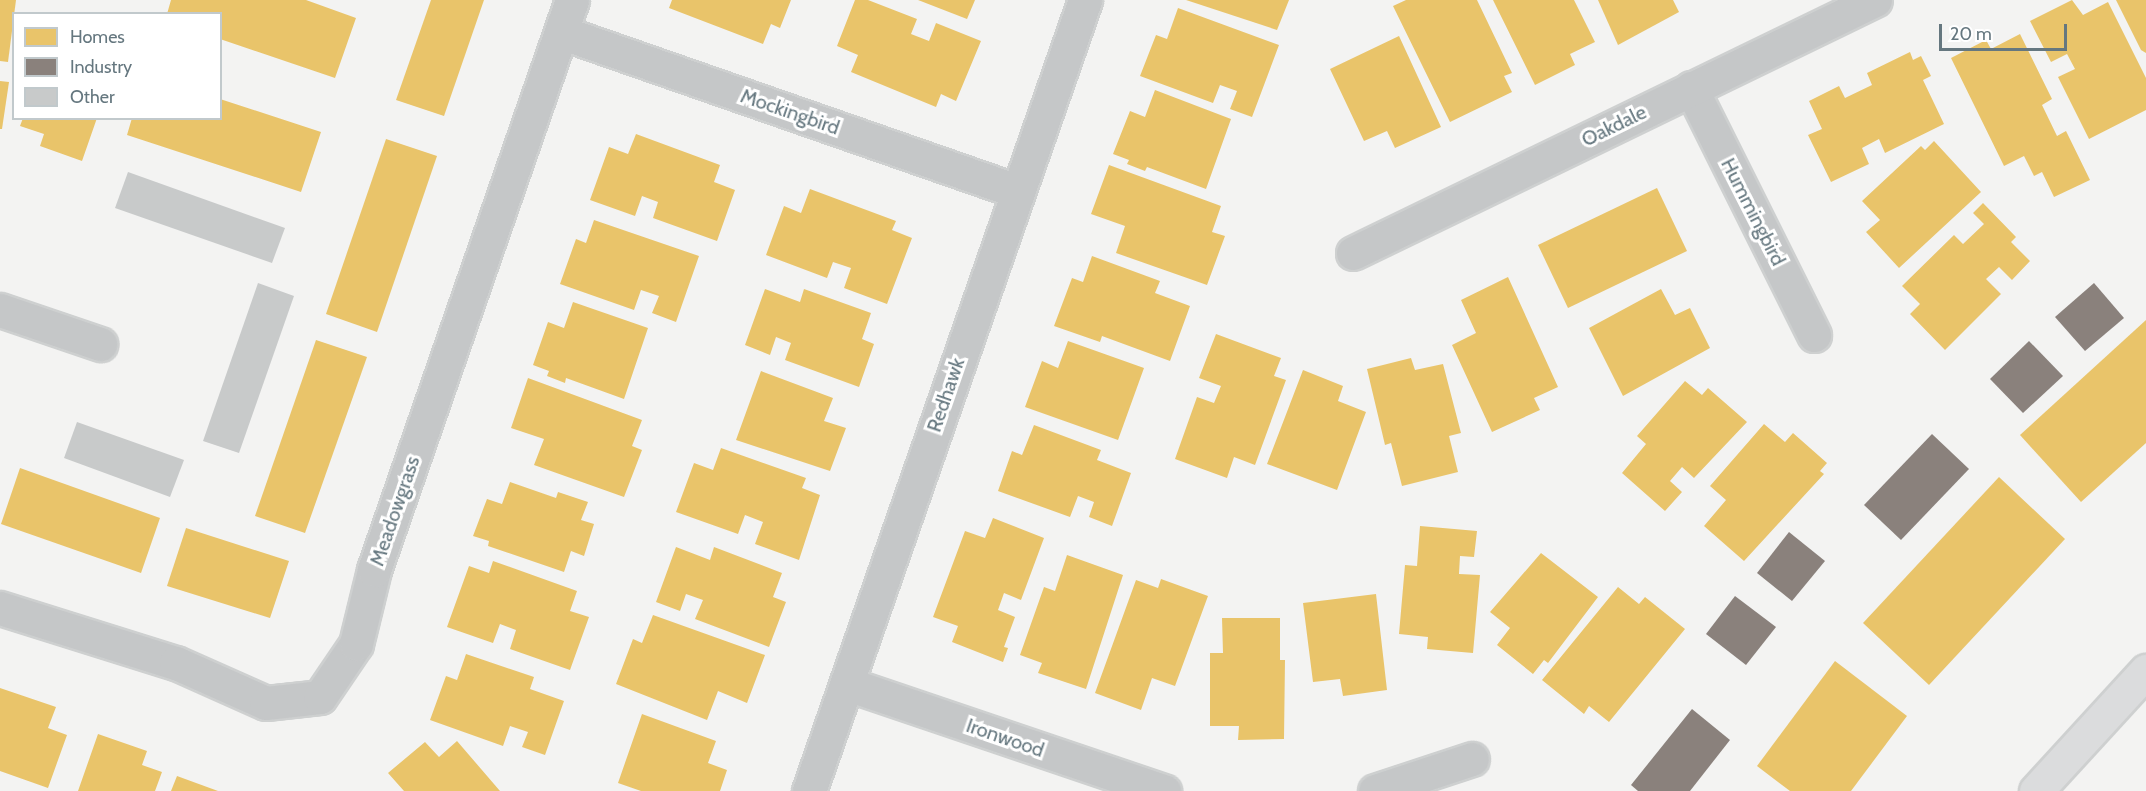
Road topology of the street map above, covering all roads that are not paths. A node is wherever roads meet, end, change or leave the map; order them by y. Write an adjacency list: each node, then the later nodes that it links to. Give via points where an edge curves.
1 (572, 0): 4 (street, Meadowgrass)
2 (1084, 0): 6 (street, Redhawk)
3 (1875, 0): 5 (street, Oakdale)
4 (563, 33): 6 (street, Mockingbird); 11 (street, Meadowgrass, via 374,570 356,644 320,697 266,703 176,663)
5 (1691, 88): 7 (street, Oakdale); 9 (street, Hummingbird)
6 (1017, 191): 13 (street, Redhawk)
7 (1353, 253)
8 (0, 310): 10 (street)
9 (1814, 335)
10 (100, 344)
11 (0, 608)
12 (2146, 671): 18 (main road)
13 (847, 684): 15 (street, Redhawk); 16 (street, Ironwood)
14 (1472, 759): 17 (street)
15 (809, 791)
16 (1164, 791)
17 (1375, 791)
18 (2036, 791)

